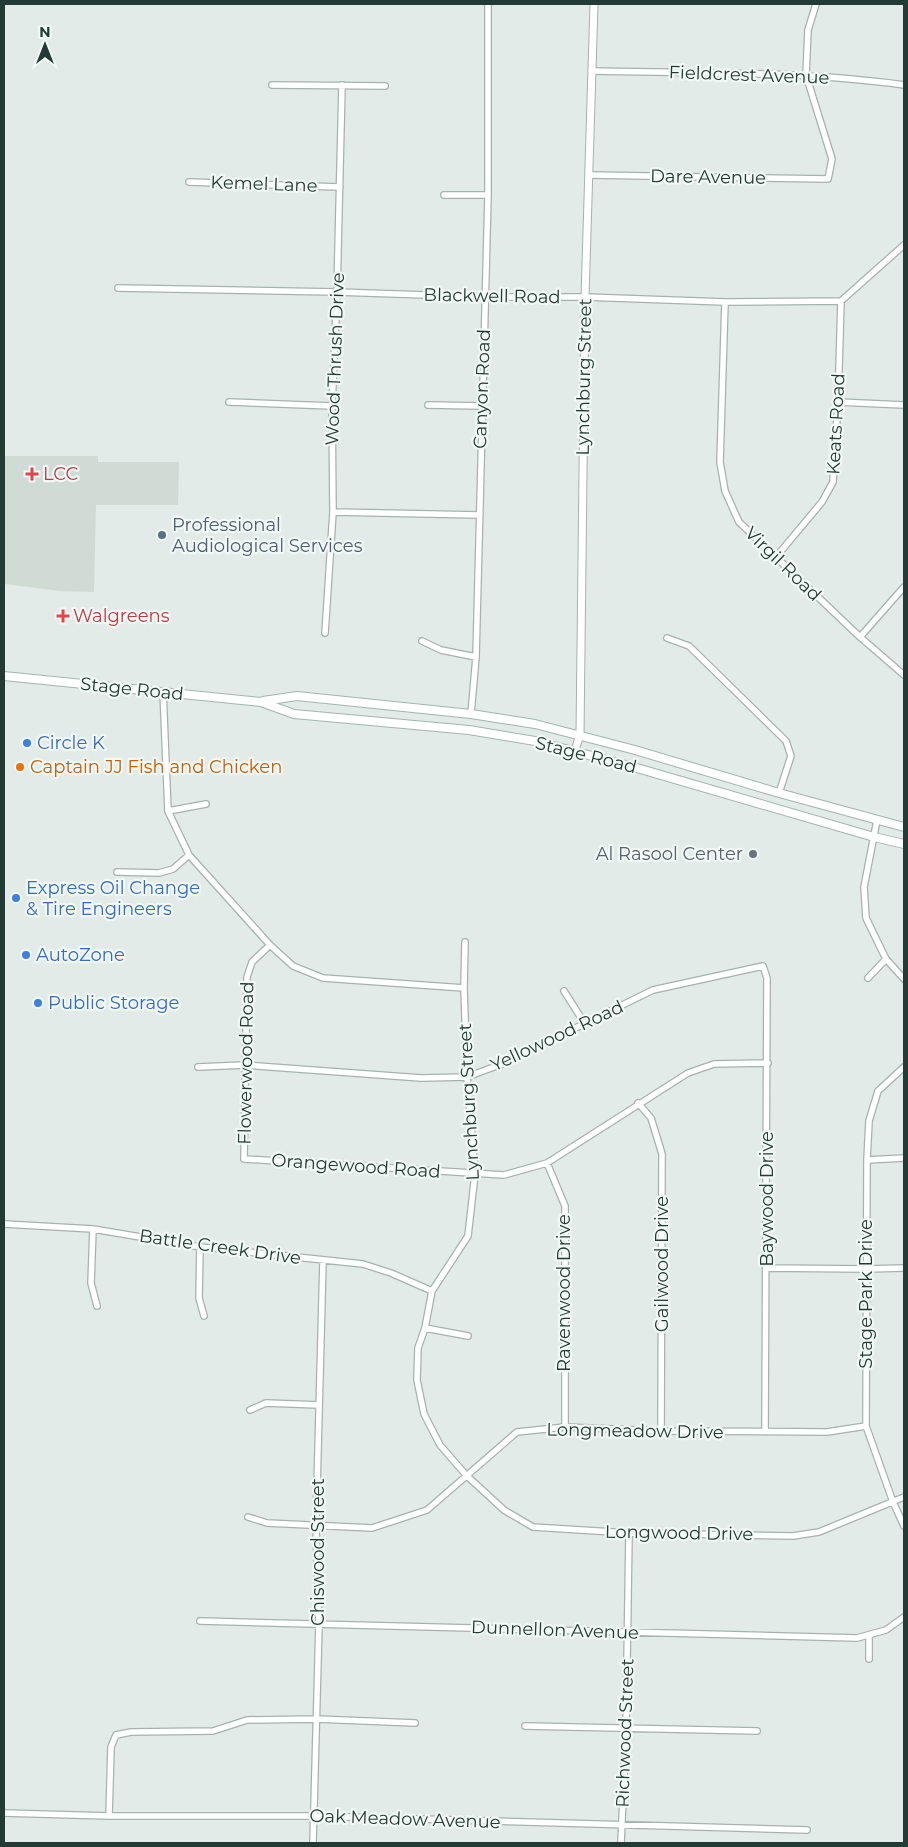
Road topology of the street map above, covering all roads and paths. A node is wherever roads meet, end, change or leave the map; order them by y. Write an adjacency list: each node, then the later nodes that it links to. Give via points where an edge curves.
1 (488, 4): 14 (street, Canyon Road)
2 (594, 4): 4 (street, Lynchburg Street)
3 (816, 4): 5 (street, via 808,30)
4 (593, 71): 5 (street, Fieldcrest Avenue); 10 (street, Lynchburg Street)
5 (806, 75): 8 (street, Fieldcrest Avenue); 10 (street, Dare Avenue, via 832,159 828,179)
6 (272, 85): 7 (street)
7 (342, 85): 9 (street); 12 (street, Wood Thrush Drive)
8 (904, 85)
9 (385, 86)
10 (589, 175): 19 (street, Lynchburg Street)
11 (189, 182): 12 (street, Kemel Lane)
12 (340, 187): 17 (street, Wood Thrush Drive)
13 (444, 195): 14 (street)
14 (488, 195): 18 (street, Canyon Road)
15 (904, 246): 20 (street)
16 (118, 288): 17 (street, Blackwell Road)
17 (337, 292): 18 (street, Blackwell Road); 26 (street, Wood Thrush Drive)
18 (485, 297): 19 (street, Blackwell Road); 27 (street, Canyon Road)
19 (585, 297): 21 (street, Blackwell Road); 42 (street, Lynchburg Street)
20 (841, 301): 21 (street, Blackwell Road); 23 (street, Keats Road)
21 (725, 302): 30 (street, Virgil Road, via 720,462 725,491 739,522)
22 (229, 402): 26 (street)
23 (838, 402): 25 (street); 30 (street, Keats Road, via 833,482 822,502)
24 (428, 404): 27 (street)
25 (904, 405)
26 (332, 406): 28 (street, Wood Thrush Drive)
27 (481, 406): 29 (street, Canyon Road)
28 (333, 512): 29 (street); 32 (street, Wood Thrush Drive)
29 (478, 515): 36 (street, Canyon Road)
30 (776, 557): 33 (street, Virgil Road)
31 (904, 587): 33 (street)
32 (325, 633)
33 (860, 637): 37 (street, Virgil Road)
34 (667, 638): 44 (street, via 689,646 786,741 792,756)
35 (422, 641): 36 (street, via 441,650)
36 (476, 657): 41 (street, Canyon Road)
37 (904, 675)
38 (4, 676): 39 (main road, Stage Road)
39 (163, 691): 40 (main road, Stage Road); 46 (street)
40 (261, 702): 41 (main road, Stage Road, via 297,696); 43 (main road, Stage Road, via 294,714 469,730)
41 (471, 714): 42 (main road, Stage Road)
42 (580, 735): 43 (street, Lynchburg Street); 44 (main road, Stage Road)
43 (575, 750): 49 (main road, Stage Road)
44 (780, 793): 47 (main road, Stage Road)
45 (206, 804): 46 (street)
46 (168, 811): 51 (street)
47 (877, 820): 48 (main road, Stage Road); 49 (street)
48 (904, 826)
49 (874, 837): 50 (main road, Stage Road); 55 (street, via 864,887 866,918)
50 (904, 844)
51 (189, 854): 52 (street, via 173,869 159,873); 54 (street)
52 (117, 872)
53 (465, 942): 59 (street, Lynchburg Street)
54 (270, 945): 59 (street, via 293,966 323,978); 63 (street, Flowerwood Road, via 252,962 247,977)
55 (886, 959): 57 (street); 58 (street)
56 (764, 966): 61 (street, Yellowood Road, via 653,990); 62 (street, Baywood Drive, via 767,978)
57 (868, 978)
58 (904, 979)
59 (464, 988): 66 (street, Lynchburg Street)
60 (564, 991): 61 (street)
61 (585, 1024): 66 (street, Yellowood Road)
62 (768, 1063): 67 (street, Orangewood Road, via 714,1064 688,1073); 77 (street, Baywood Drive)
63 (245, 1065): 64 (street, Yellowood Road); 66 (street, Yellowood Road, via 421,1078); 69 (street, Flowerwood Road)
64 (198, 1067)
65 (904, 1067): 70 (street, Stage Park Drive, via 878,1091 869,1121)
66 (467, 1077): 72 (street, Lynchburg Street)
67 (638, 1103): 71 (street, Orangewood Road); 89 (street, Gailwood Drive, via 650,1118 662,1154)
68 (904, 1158): 70 (street)
69 (244, 1159): 72 (street, Orangewood Road)
70 (867, 1160): 79 (street, Stage Park Drive)
71 (546, 1163): 72 (street, Orangewood Road, via 504,1175); 88 (street, Ravenwood Drive, via 565,1206)
72 (475, 1174): 80 (street, Lynchburg Street, via 468,1236)
73 (4, 1224): 74 (street, Battle Creek Drive)
74 (92, 1229): 75 (street, Battle Creek Drive); 81 (street, via 91,1283)
75 (200, 1247): 76 (street, Battle Creek Drive); 82 (street, via 199,1298)
76 (323, 1261): 80 (street, Battle Creek Drive, via 363,1264); 85 (street, Chiswood Street)
77 (767, 1268): 79 (street); 90 (street, Baywood Drive)
78 (904, 1268): 79 (street)
79 (866, 1269): 87 (street, Stage Park Drive)
80 (432, 1291): 83 (street, Lynchburg Street)
81 (97, 1306)
82 (204, 1316)
83 (425, 1328): 84 (street); 91 (street, Lynchburg Street, via 418,1348 417,1380 424,1414 440,1445)
84 (468, 1336)
85 (319, 1405): 86 (street, via 266,1403); 95 (street, Chiswood Street)
86 (250, 1410)
87 (866, 1426): 90 (street, Longmeadow Drive, via 828,1432); 93 (street, Stage Park Drive)
88 (565, 1427): 89 (street, Longmeadow Drive); 91 (street, Longmeadow Drive, via 517,1432)
89 (661, 1431): 90 (street, Longmeadow Drive)
90 (765, 1432)
91 (466, 1475): 95 (street, Longmeadow Drive, via 426,1510 372,1528); 97 (street, Longwood Drive, via 504,1510 532,1527)
92 (904, 1497): 93 (street, Longwood Drive)
93 (893, 1502): 96 (street, Stage Park Drive); 97 (street, Longwood Drive, via 819,1532 793,1536)
94 (248, 1517): 95 (street, Longmeadow Drive, via 267,1523)
95 (316, 1526): 100 (street, Chiswood Street)
96 (904, 1526)
97 (630, 1533): 101 (street, Richwood Street)
98 (904, 1617): 102 (street, Dunnellon Avenue, via 886,1630)
99 (200, 1621): 100 (street, Dunnellon Avenue)
100 (319, 1624): 101 (street, Dunnellon Avenue); 104 (street, Chiswood Street)
101 (628, 1632): 102 (street, Dunnellon Avenue, via 857,1638); 107 (street, Richwood Street)
102 (869, 1635): 103 (street)
103 (869, 1658)
104 (316, 1719): 105 (street); 110 (street, via 247,1720 212,1730 116,1735 111,1746); 111 (street, Chiswood Street)
105 (415, 1723)
106 (525, 1726): 107 (street)
107 (626, 1728): 108 (street); 112 (street, Richwood Street)
108 (757, 1731)
109 (4, 1814): 110 (street, Oak Meadow Avenue)
110 (108, 1816): 111 (street, Oak Meadow Avenue)
111 (313, 1816): 112 (street, Oak Meadow Avenue); 114 (street, Chiswood Street)
112 (622, 1826): 113 (street, Oak Meadow Avenue); 115 (street, Richwood Street)
113 (807, 1830)
114 (313, 1843)
115 (621, 1843)

